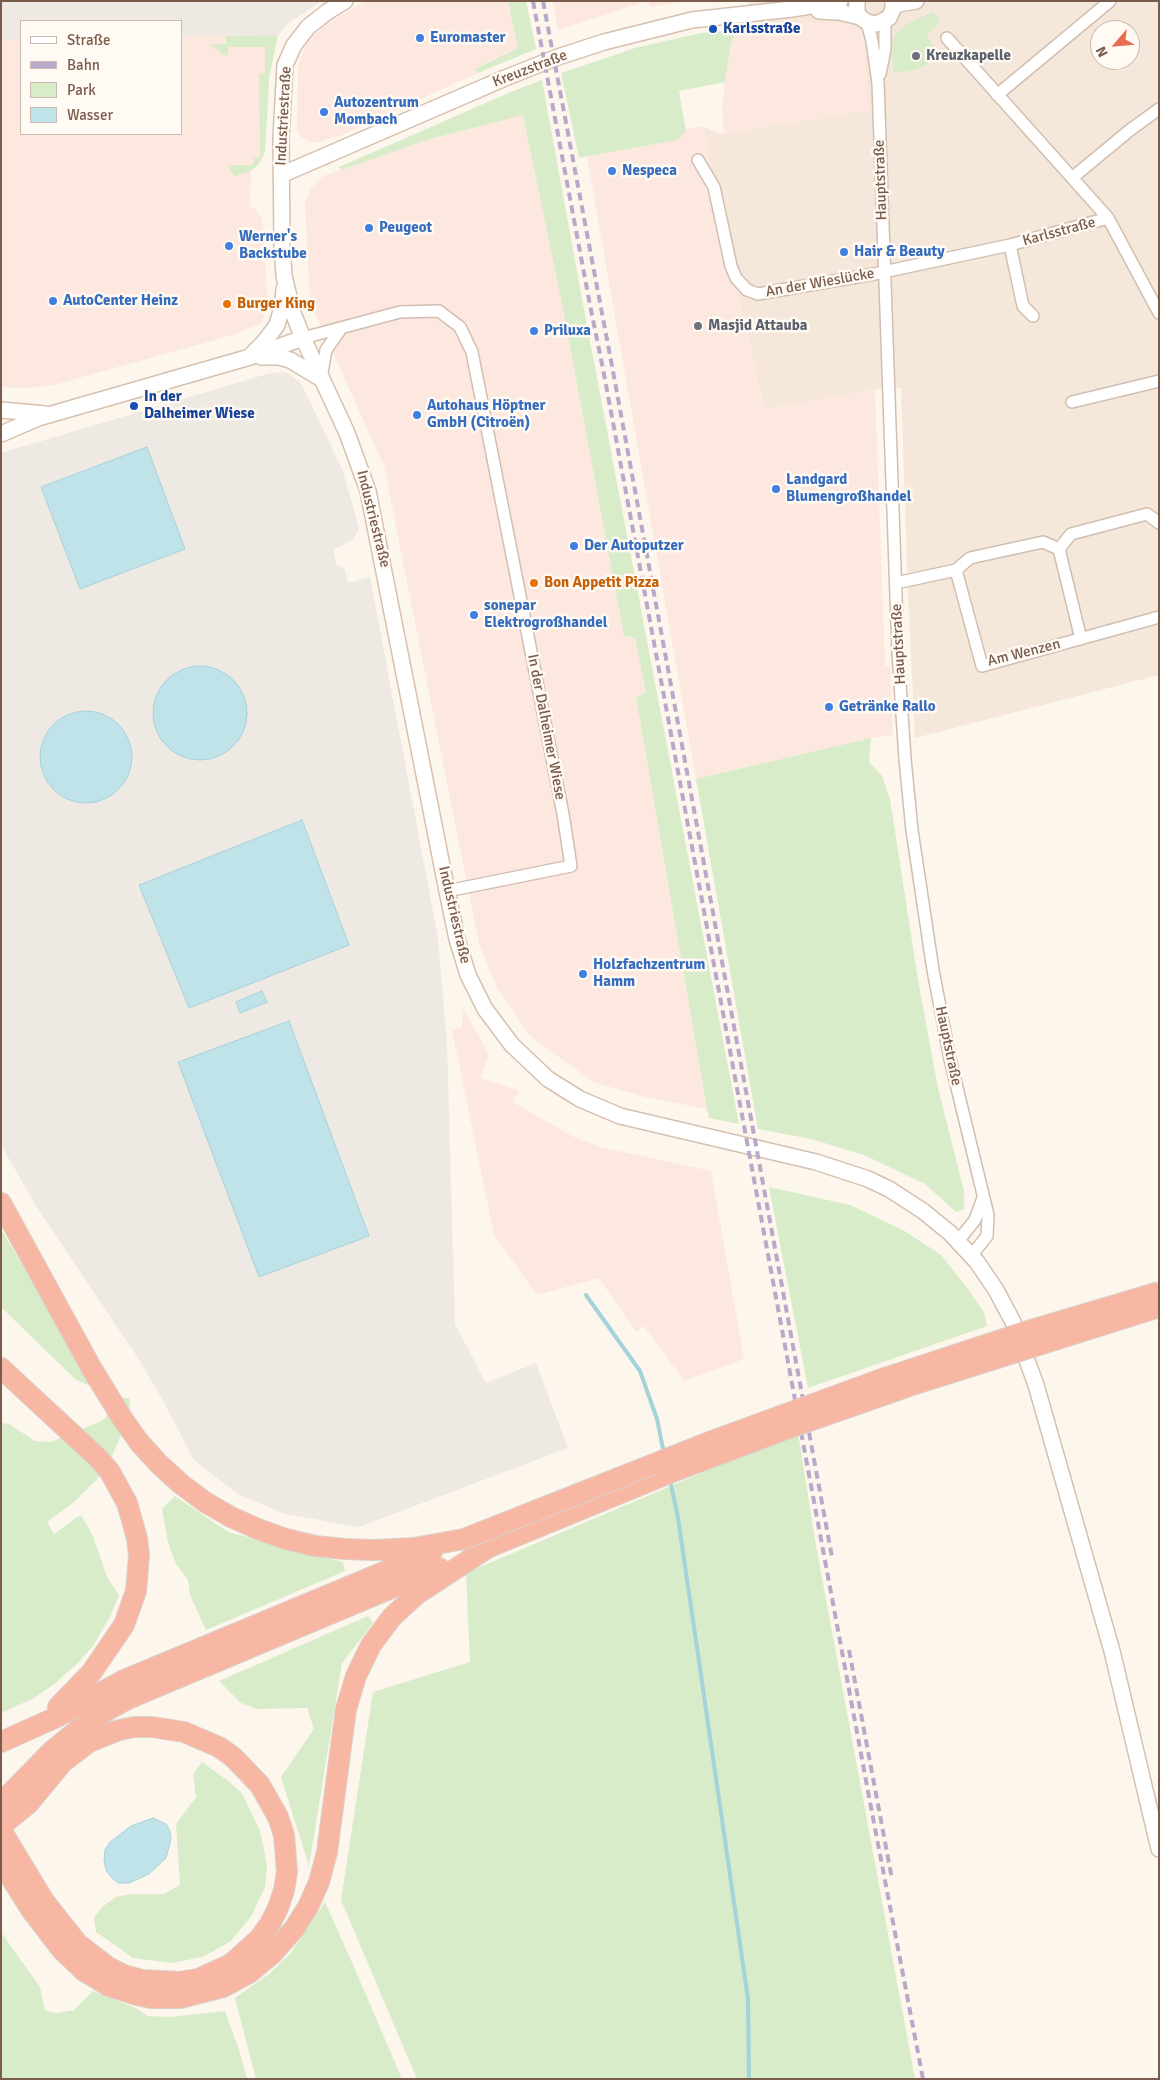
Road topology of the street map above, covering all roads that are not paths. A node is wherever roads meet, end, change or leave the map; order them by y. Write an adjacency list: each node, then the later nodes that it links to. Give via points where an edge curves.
1 (345, 1): 15 (main road, Industriestraße, via 308,27 287,59 282,93)
2 (840, 1): 7 (main road, Kreuzstraße)
3 (857, 1): 8 (main road, Hauptstraße, via 856,7)
4 (916, 1): 6 (main road)
5 (1110, 1): 12 (street)
6 (893, 3): 9 (main road, Hauptstraße, via 891,14)
7 (792, 10): 8 (main road, Kreuzstraße, via 839,12); 15 (main road, Kreuzstraße, via 692,20 597,44 464,95)
8 (864, 20): 9 (main road, via 876,24); 11 (street, Hauptstraße, via 872,41)
9 (885, 21): 11 (street, Hauptstraße)
10 (947, 38): 12 (street, Karlsstraße)
11 (878, 84): 19 (street, Hauptstraße)
12 (997, 95): 16 (street, Karlsstraße)
13 (1159, 109): 16 (street)
14 (698, 160): 19 (street, An der Wieslücke, via 714,187 730,266 747,290 766,294)
15 (281, 175): 20 (main road, Industriestraße)
16 (1072, 178): 17 (street, Karlsstraße)
17 (1108, 218): 18 (street, Karlsstraße); 21 (street, Karlsstraße)
18 (1010, 245): 19 (street, Karlsstraße); 22 (street, Karlsstraße, via 1023,306)
19 (885, 271): 36 (street, Hauptstraße)
20 (284, 276): 24 (main road, Industriestraße); 25 (main road, via 280,316 265,341)
21 (1159, 313)
22 (1033, 316)
23 (340, 330): 24 (street, In der Dalheimer Wiese); 26 (street, via 326,350); 39 (street, In der Dalheimer Wiese, via 400,312 439,310 460,327 472,352 563,814 571,866)
24 (303, 338): 25 (main road, In der Dalheimer Wiese); 26 (main road, Industriestraße)
25 (250, 357): 26 (main road, via 286,358); 30 (main road, In der Dalheimer Wiese)
26 (321, 378): 39 (main road, Industriestraße, via 353,448 368,491)
27 (1159, 381): 28 (street)
28 (1072, 402)
29 (1, 410): 30 (main road)
30 (45, 416): 31 (main road, In der Dalheimer Wiese); 32 (main road, In der Dalheimer Wiese)
31 (1, 420)
32 (1, 434)
33 (1159, 523): 34 (street, via 1147,514 1071,534)
34 (1059, 549): 35 (street, via 1043,542 970,558); 38 (street)
35 (956, 570): 36 (street); 38 (street, Am Wenzen, via 982,666)
36 (896, 583): 40 (street, Hauptstraße, via 904,741 920,884 950,1059)
37 (1159, 617): 38 (street, Am Wenzen)
38 (1081, 638)
39 (447, 892): 42 (main road, Industriestraße, via 457,939 472,984 492,1020 520,1054 548,1079 597,1108 868,1178 923,1211)
40 (983, 1198): 42 (street, via 976,1220); 43 (street, Hauptstraße, via 989,1230 984,1242)
41 (1, 1203): 47 (highway, via 122,1418 159,1464 205,1502 258,1530 315,1546 414,1548)
42 (958, 1241): 43 (main road, Industriestraße)
43 (971, 1256): 54 (main road, Industriestraße, via 1007,1309 1036,1385 1112,1651)
44 (1159, 1292): 47 (highway, bridge, via 1031,1330 851,1390)
45 (1159, 1307): 48 (highway, bridge, via 974,1364 789,1428 624,1490)
46 (1, 1368): 49 (highway, via 110,1472 133,1520 139,1556 136,1591 116,1639 81,1686)
47 (464, 1539): 49 (highway, via 122,1681)
48 (489, 1547): 51 (highway, via 118,1705 92,1719 66,1739); 56 (highway, via 417,1594 392,1617 371,1645 356,1676 346,1709 327,1852 319,1882 294,1929 249,1974 216,1990 180,1998 151,1998 122,1991 96,1979 72,1961 47,1933)
49 (26, 1731): 50 (highway)
50 (1, 1742)
51 (1, 1803)
52 (1, 1826): 56 (highway, via 28,1804 75,1751 119,1730 152,1727 199,1737 233,1757 260,1785 284,1835 287,1853 285,1881 270,1924 232,1964 198,1979 179,1982 142,1980 108,1967 78,1944)
53 (1, 1830): 56 (highway)
54 (1159, 1850)
55 (1, 1862): 56 (highway)
56 (26, 1889)

